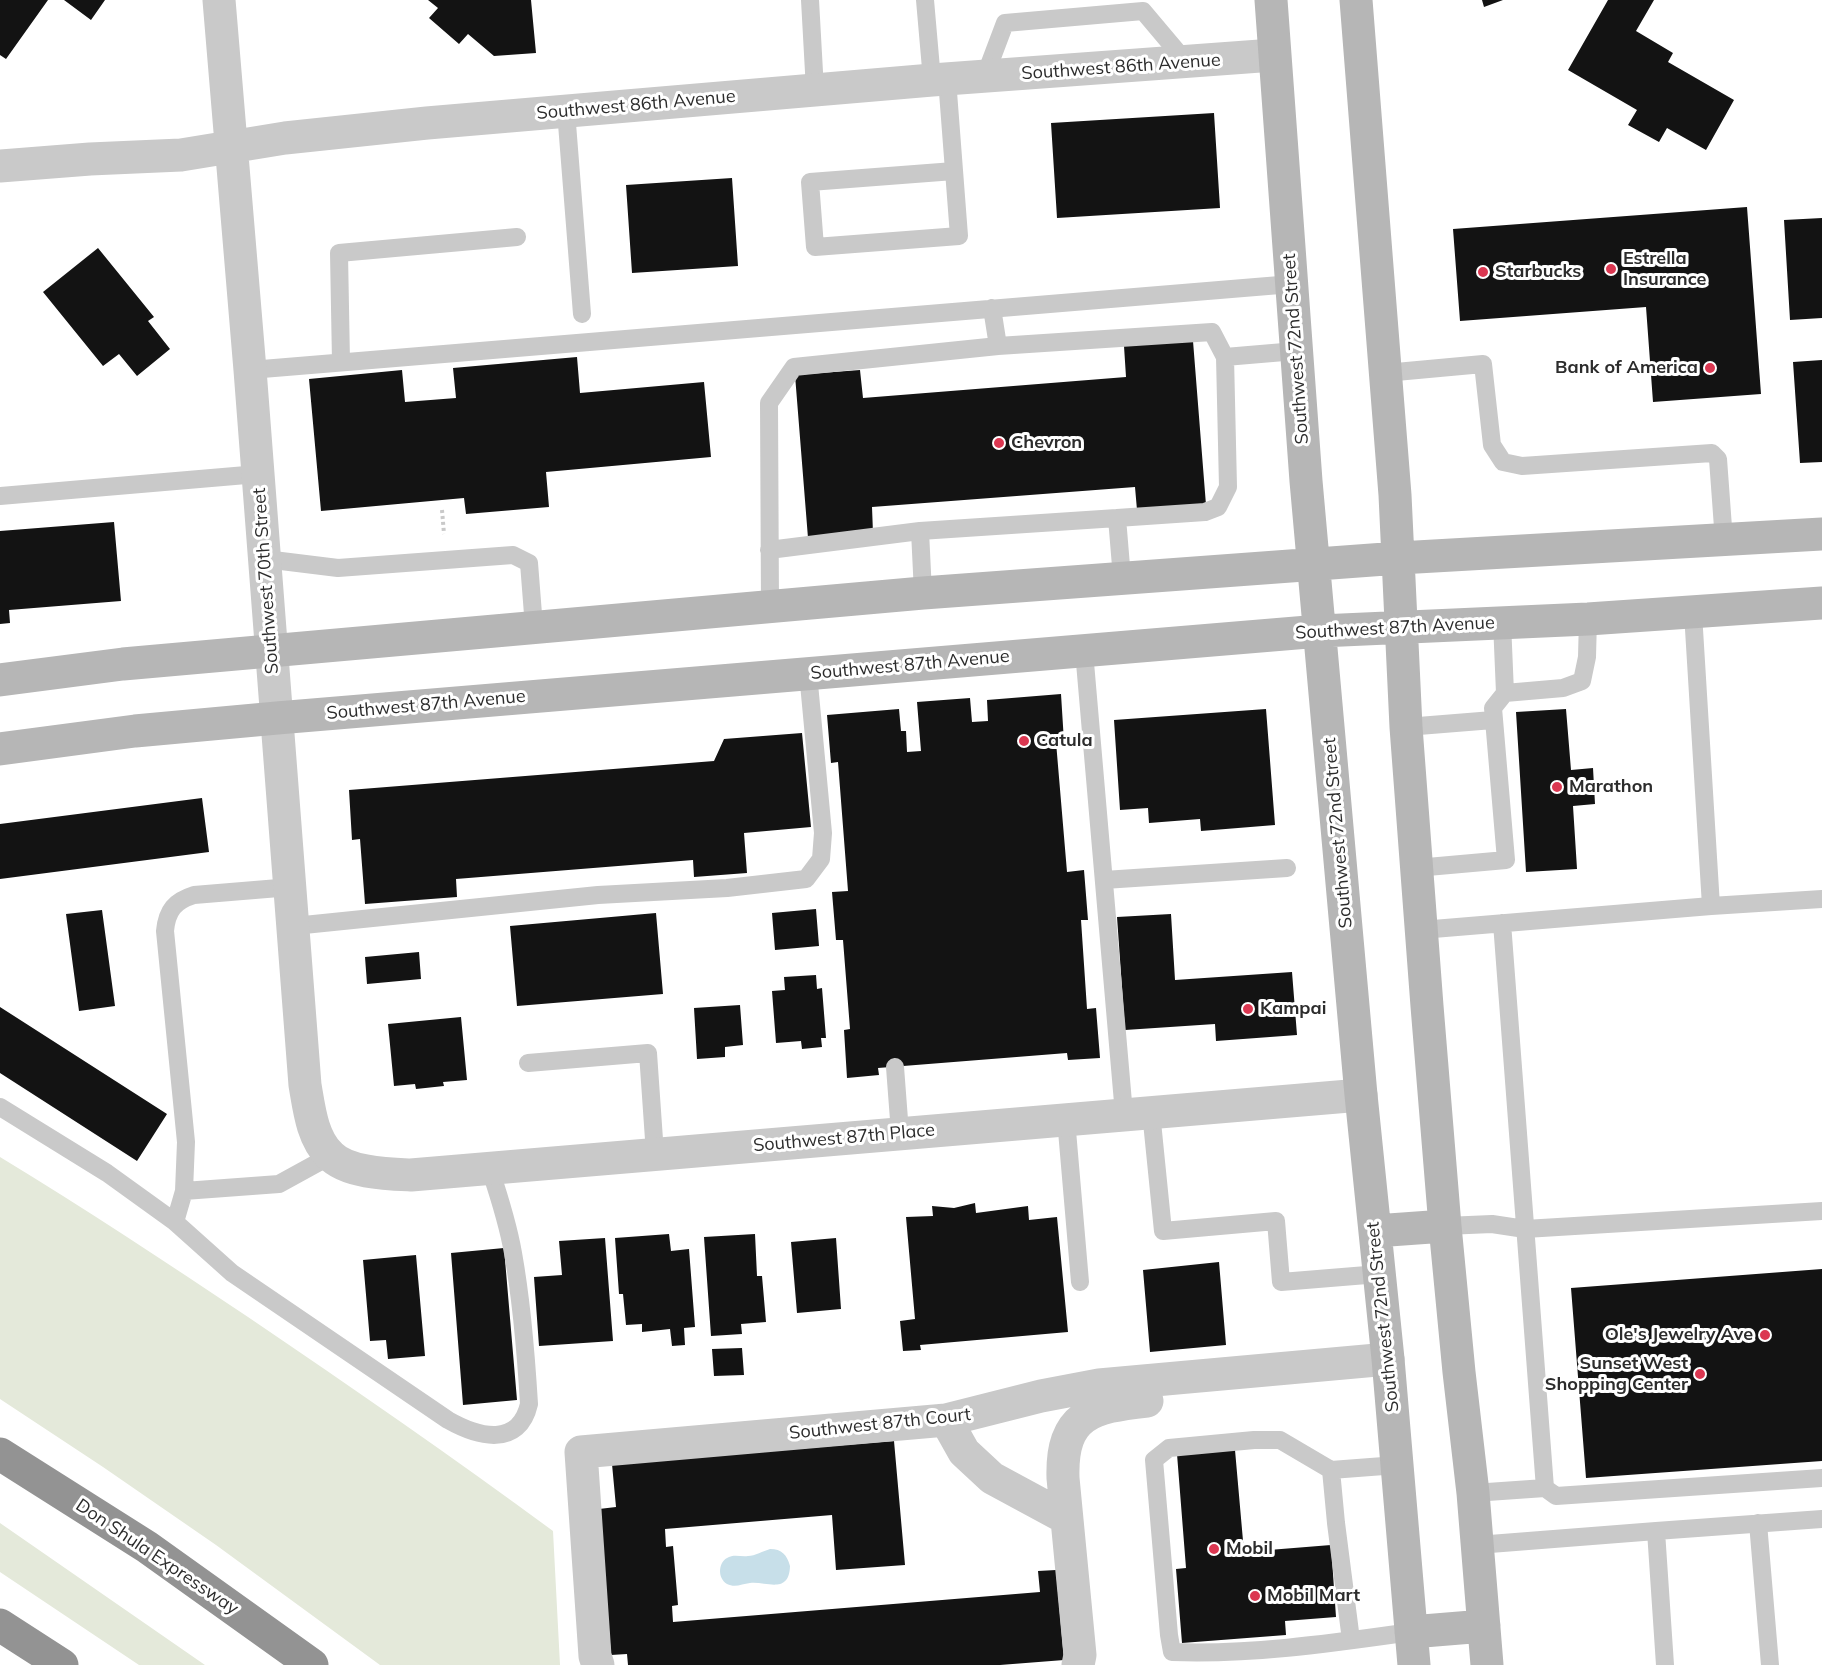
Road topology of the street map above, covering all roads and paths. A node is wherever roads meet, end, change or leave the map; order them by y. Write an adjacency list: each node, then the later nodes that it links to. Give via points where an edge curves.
1 (219, 0): 12 (street, Southwest 70th Street)
2 (810, 0): 10 (lane)
3 (925, 0): 9 (lane)
4 (1271, 0): 6 (main road, Southwest 72nd Street)
5 (1356, 0): 24 (main road)
6 (1274, 55): 7 (street, Southwest 86th Avenue); 16 (main road, Southwest 72nd Street)
7 (1186, 62): 8 (street, Southwest 86th Avenue); 8 (lane, via 1143,11 1005,23)
8 (986, 76): 9 (street, Southwest 86th Avenue)
9 (940, 79): 10 (street, Southwest 86th Avenue); 14 (lane)
10 (815, 90): 11 (street, Southwest 86th Avenue)
11 (566, 111): 12 (street, Southwest 86th Avenue); 18 (lane)
12 (232, 146): 13 (street, Southwest 86th Avenue, via 181,155); 23 (street, Southwest 70th Street)
13 (0, 166)
14 (954, 171): 14 (lane, via 959,236 815,247 810,182)
15 (518, 237): 22 (lane, via 339,253)
16 (1292, 284): 17 (lane); 20 (main road, Southwest 72nd Street)
17 (992, 308): 19 (lane); 22 (lane)
18 (582, 314)
19 (999, 346): 21 (lane, via 1212,332); 33 (lane, via 794,367 769,403)
20 (1296, 351): 21 (lane); 36 (main road, Southwest 72nd Street)
21 (1225, 357): 28 (lane, via 1228,487 1218,507 1205,512)
22 (341, 362): 23 (lane)
23 (250, 370): 25 (street, Southwest 70th Street)
24 (1385, 373): 31 (lane, via 1483,364 1492,445 1503,462 1522,466 1712,453 1718,459); 34 (main road)
25 (258, 474): 26 (lane); 35 (street, Southwest 70th Street)
26 (0, 496)
27 (442, 510): 32 (path)
28 (1118, 518): 29 (lane); 37 (lane)
29 (920, 531): 33 (lane); 38 (lane)
30 (1822, 534): 31 (main road)
31 (1724, 541): 34 (main road)
32 (444, 544)
33 (769, 550): 40 (lane)
34 (1399, 558): 36 (main road); 45 (main road)
35 (265, 559): 44 (lane, via 338,568 513,555 529,562); 47 (street, Southwest 70th Street)
36 (1314, 564): 37 (main road); 46 (main road, Southwest 72nd Street)
37 (1122, 578): 38 (main road)
38 (923, 592): 40 (main road)
39 (1822, 603): 41 (main road, Southwest 87th Avenue)
40 (770, 606): 44 (main road)
41 (1694, 613): 42 (main road, Southwest 87th Avenue); 61 (lane)
42 (1588, 619): 43 (main road, Southwest 87th Avenue); 51 (lane, via 1582,681 1563,688)
43 (1502, 622): 45 (main road, Southwest 87th Avenue); 51 (lane)
44 (534, 627): 47 (main road)
45 (1402, 628): 46 (main road, Southwest 87th Avenue); 54 (main road)
46 (1320, 631): 48 (main road, Southwest 87th Avenue); 67 (main road, Southwest 72nd Street)
47 (272, 650): 50 (main road); 52 (street, Southwest 70th Street)
48 (1084, 651): 49 (main road, Southwest 87th Avenue); 58 (lane)
49 (808, 673): 52 (main road, Southwest 87th Avenue); 63 (lane, via 823,833 821,859 806,879 598,895)
50 (0, 680)
51 (1505, 693): 53 (lane, via 1492,708)
52 (277, 718): 55 (main road, Southwest 87th Avenue); 59 (street, Southwest 70th Street)
53 (1493, 720): 54 (lane); 57 (lane, via 1506,860)
54 (1406, 727): 57 (main road)
55 (0, 749)
56 (1287, 868): 58 (lane)
57 (1416, 868): 64 (main road)
58 (1104, 880): 69 (lane)
59 (291, 887): 63 (street, Southwest 70th Street); 75 (lane, via 194,895 175,903 166,920 186,1142)
60 (1822, 899): 61 (lane)
61 (1711, 906): 62 (lane)
62 (1502, 923): 64 (lane); 79 (lane)
63 (294, 927): 73 (street, Southwest 70th Street, via 305,1085 314,1127)
64 (1421, 930): 78 (main road)
65 (528, 1063): 72 (lane, via 648,1053)
66 (895, 1067): 71 (lane)
67 (1361, 1095): 69 (street, Southwest 87th Place); 80 (main road, Southwest 72nd Street)
68 (0, 1107): 77 (lane, via 107,1173)
69 (1138, 1113): 70 (street, Southwest 87th Place); 81 (lane, via 1163,1231 1276,1221 1281,1282)
70 (1066, 1119): 71 (street, Southwest 87th Place); 82 (lane)
71 (900, 1133): 72 (street, Southwest 87th Place)
72 (655, 1154): 74 (street, Southwest 87th Place)
73 (330, 1156): 74 (street, Southwest 87th Place, via 361,1169 395,1175); 75 (lane, via 279,1184)
74 (490, 1169): 77 (lane, via 513,1253 529,1404 520,1425 497,1435 468,1430 448,1420 232,1274)
75 (184, 1191): 77 (lane)
76 (1822, 1211): 79 (lane)
77 (175, 1222)
78 (1445, 1226): 79 (lane, via 1492,1224); 80 (main road); 90 (main road)
79 (1525, 1229): 89 (lane)
80 (1375, 1231): 81 (main road, Southwest 72nd Street)
81 (1379, 1274): 83 (main road, Southwest 72nd Street)
82 (1080, 1282)
83 (1389, 1369): 84 (street, Southwest 87th Court, via 1099,1385); 86 (main road, Southwest 72nd Street); 91 (street, via 1095,1411 1076,1424 1066,1440 1062,1458)
84 (946, 1420): 91 (street, via 964,1452 992,1478); 102 (street, Southwest 87th Court, via 581,1452)
85 (0, 1454): 101 (highway, Don Shula Expressway, via 147,1547)
86 (1397, 1465): 87 (lane); 98 (main road, Southwest 72nd Street)
87 (1331, 1470): 99 (lane); 99 (lane, via 1280,1440 1169,1448 1154,1460 1168,1635 1172,1652 1211,1654)
88 (1822, 1478): 89 (lane, via 1556,1496)
89 (1545, 1488): 90 (lane)
90 (1473, 1493): 95 (main road)
91 (1066, 1518): 103 (street)
92 (1822, 1520): 93 (lane)
93 (1758, 1523): 94 (lane); 107 (lane)
94 (1656, 1531): 95 (lane); 106 (lane)
95 (1477, 1545): 97 (main road)
96 (0, 1625): 100 (highway)
97 (1484, 1626): 98 (main road); 105 (main road)
98 (1411, 1632): 99 (lane); 104 (main road, Southwest 72nd Street)
99 (1351, 1640)
100 (62, 1665)
101 (312, 1665)
102 (598, 1665)
103 (1078, 1665)
104 (1414, 1665)
105 (1487, 1665)
106 (1665, 1665)
107 (1770, 1665)

